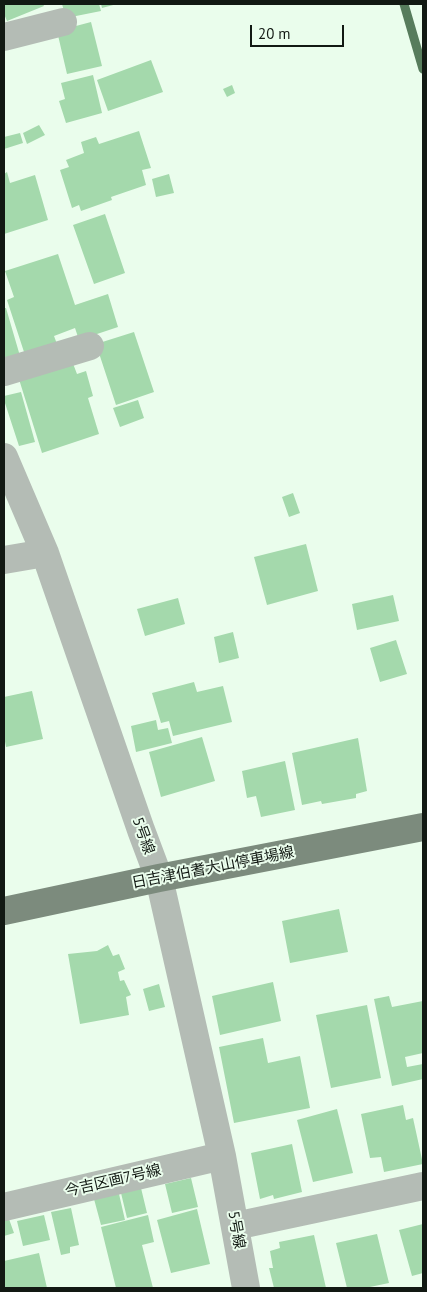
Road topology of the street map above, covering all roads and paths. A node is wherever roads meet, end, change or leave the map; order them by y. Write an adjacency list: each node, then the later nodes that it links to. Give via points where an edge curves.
1 (64, 22): 2 (street)
2 (4, 38)
3 (90, 346): 4 (street)
4 (4, 372)
5 (4, 457): 6 (street, 5号線)
6 (45, 553): 7 (street); 9 (street, 5号線)
7 (4, 560)
8 (423, 827): 9 (main road, 日吉津伯耆大山停車場線)
9 (159, 878): 10 (main road, 日吉津伯耆大山停車場線); 11 (street, 5号線)
10 (4, 911)
11 (222, 1156): 13 (street, 今吉区画7号線); 14 (street, 5号線)
12 (423, 1186): 14 (street)
13 (4, 1207)
14 (235, 1226): 15 (street, 5号線)
15 (246, 1288)

